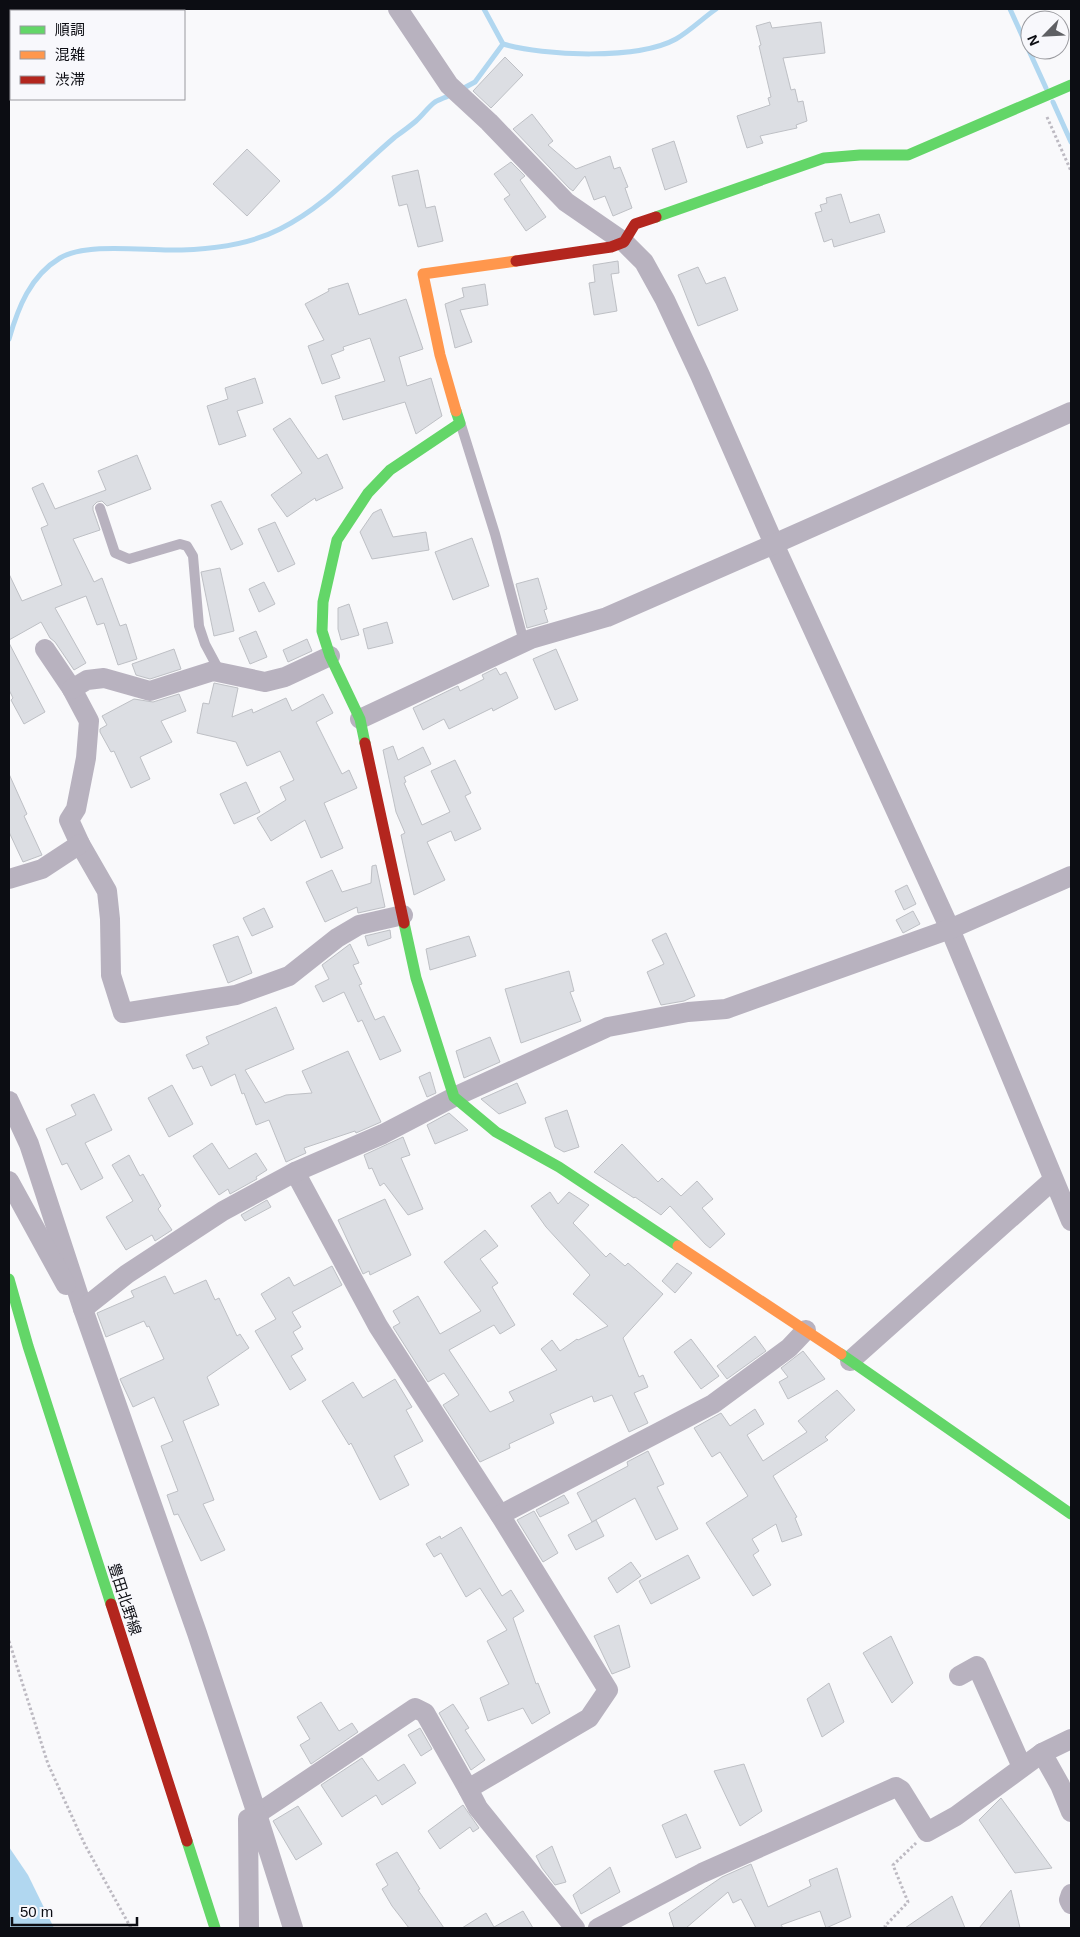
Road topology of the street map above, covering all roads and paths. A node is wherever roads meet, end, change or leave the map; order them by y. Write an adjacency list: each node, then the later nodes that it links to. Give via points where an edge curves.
1 (398, 9): 5 (street, via 450,85 566,202)
2 (1071, 85): 3 (street)
3 (1038, 99): 4 (path); 5 (street, via 908,155 824,158 635,224)
4 (1071, 171)
5 (624, 242): 7 (street, via 611,247 422,274 440,355); 9 (street, via 644,262 665,300)
6 (1071, 412): 9 (street)
7 (460, 423): 10 (lane); 12 (street, via 390,470 368,493 337,540 323,602 322,631)
8 (100, 508): 13 (lane, via 115,553 130,558 180,544 186,546 193,556 204,644)
9 (774, 544): 10 (street, via 607,616); 20 (street)
10 (524, 642): 15 (street)
11 (45, 649): 14 (street)
12 (330, 656): 13 (street, via 285,677 265,682); 15 (street)
13 (220, 672): 14 (street, via 213,671 150,691 104,678 87,680)
14 (72, 690): 16 (street, via 89,721 76,810 69,820)
15 (360, 719): 19 (street)
16 (80, 844): 18 (street, via 42,870); 19 (street, via 107,891 111,975 123,1013 236,995 288,976 359,925)
17 (1071, 876): 20 (street)
18 (9, 879)
19 (403, 915): 21 (street, via 416,978)
20 (950, 929): 21 (street, via 726,1009 688,1012 608,1027); 24 (street)
21 (454, 1097): 23 (street, via 383,1134); 29 (street, via 496,1132 559,1166)
22 (9, 1101): 28 (street, via 29,1144)
23 (295, 1172): 28 (street, via 223,1211 135,1269); 32 (street, via 378,1326)
24 (1053, 1180): 26 (street); 30 (street)
25 (9, 1181): 28 (street, via 68,1289)
26 (1071, 1221)
27 (9, 1279): 46 (street, 豊田北野線)
28 (84, 1308): 40 (street)
29 (806, 1330): 30 (street); 32 (street, via 789,1348 713,1404)
30 (850, 1361): 31 (street)
31 (1071, 1514)
32 (500, 1515): 38 (street, via 608,1690 589,1718)
33 (9, 1641): 45 (path, via 48,1764 85,1845)
34 (959, 1676): 37 (street, via 977,1666)
35 (1071, 1739): 36 (street)
36 (1042, 1753): 37 (street); 39 (street)
37 (1022, 1766): 41 (street, via 956,1816)
38 (468, 1790): 40 (street, via 425,1713 415,1708); 44 (street)
39 (1071, 1812)
40 (257, 1814): 47 (street, via 248,1819); 48 (street)
41 (927, 1832): 49 (street, via 896,1786 702,1873); 50 (path, via 893,1865 908,1902)
42 (1071, 1894): 43 (street)
43 (1071, 1904)
44 (565, 1925)
45 (131, 1928)
46 (216, 1928)
47 (249, 1928)
48 (293, 1928)
49 (598, 1928)
50 (886, 1928)

